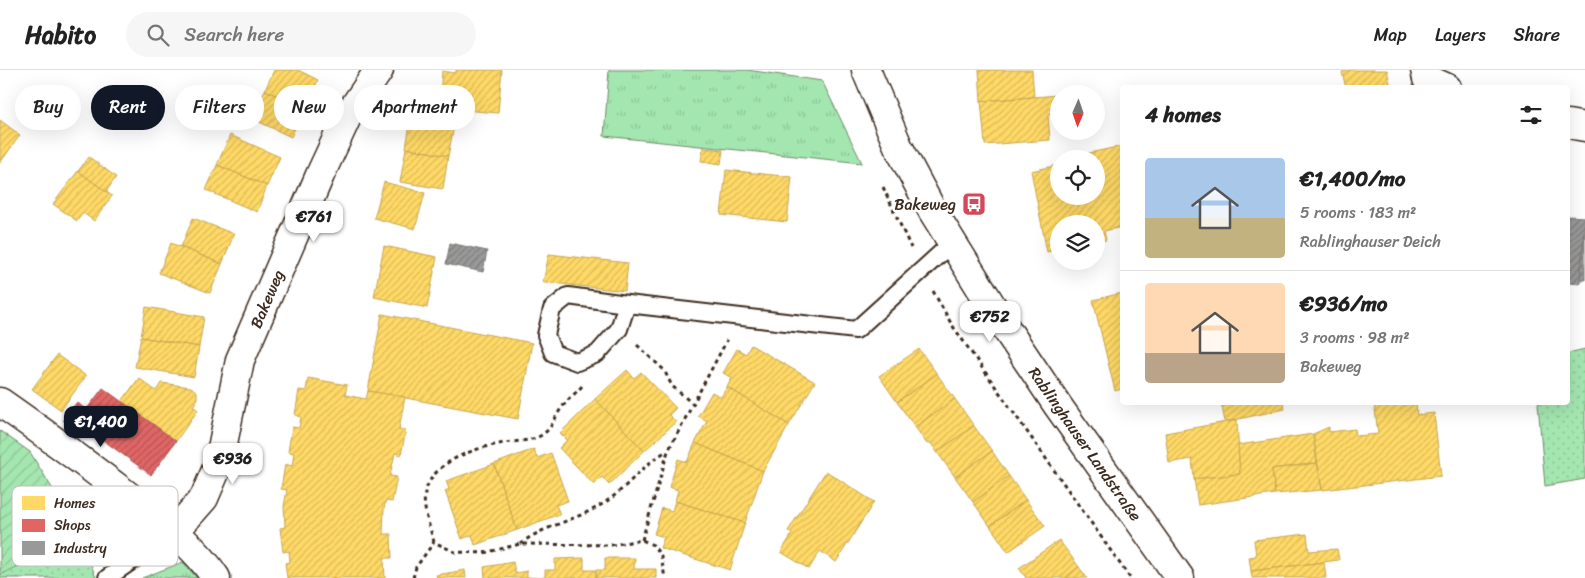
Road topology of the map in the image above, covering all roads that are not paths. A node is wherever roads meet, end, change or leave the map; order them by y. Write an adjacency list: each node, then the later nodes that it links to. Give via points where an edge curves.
1 (379, 70): 11 (street, Bakeweg, via 348,117 320,175 240,360 219,462 204,498)
2 (866, 70): 7 (street, Rablinghauser Landstraße, via 898,146)
3 (1425, 70): 4 (street, via 1427,79)
4 (1440, 85)
5 (1570, 124): 6 (street)
6 (1585, 127)
7 (953, 242): 8 (lane, via 856,330); 16 (street, Rablinghauser Landstraße, via 1058,406)
8 (626, 304): 8 (lane, via 568,296 552,309 546,335 553,353 577,362 597,354 619,329)
9 (0, 402): 10 (street)
10 (114, 486)
11 (178, 527)
12 (178, 536): 15 (street, via 206,562)
13 (124, 566): 14 (lane)
14 (107, 578)
15 (216, 578)
16 (1180, 578)

